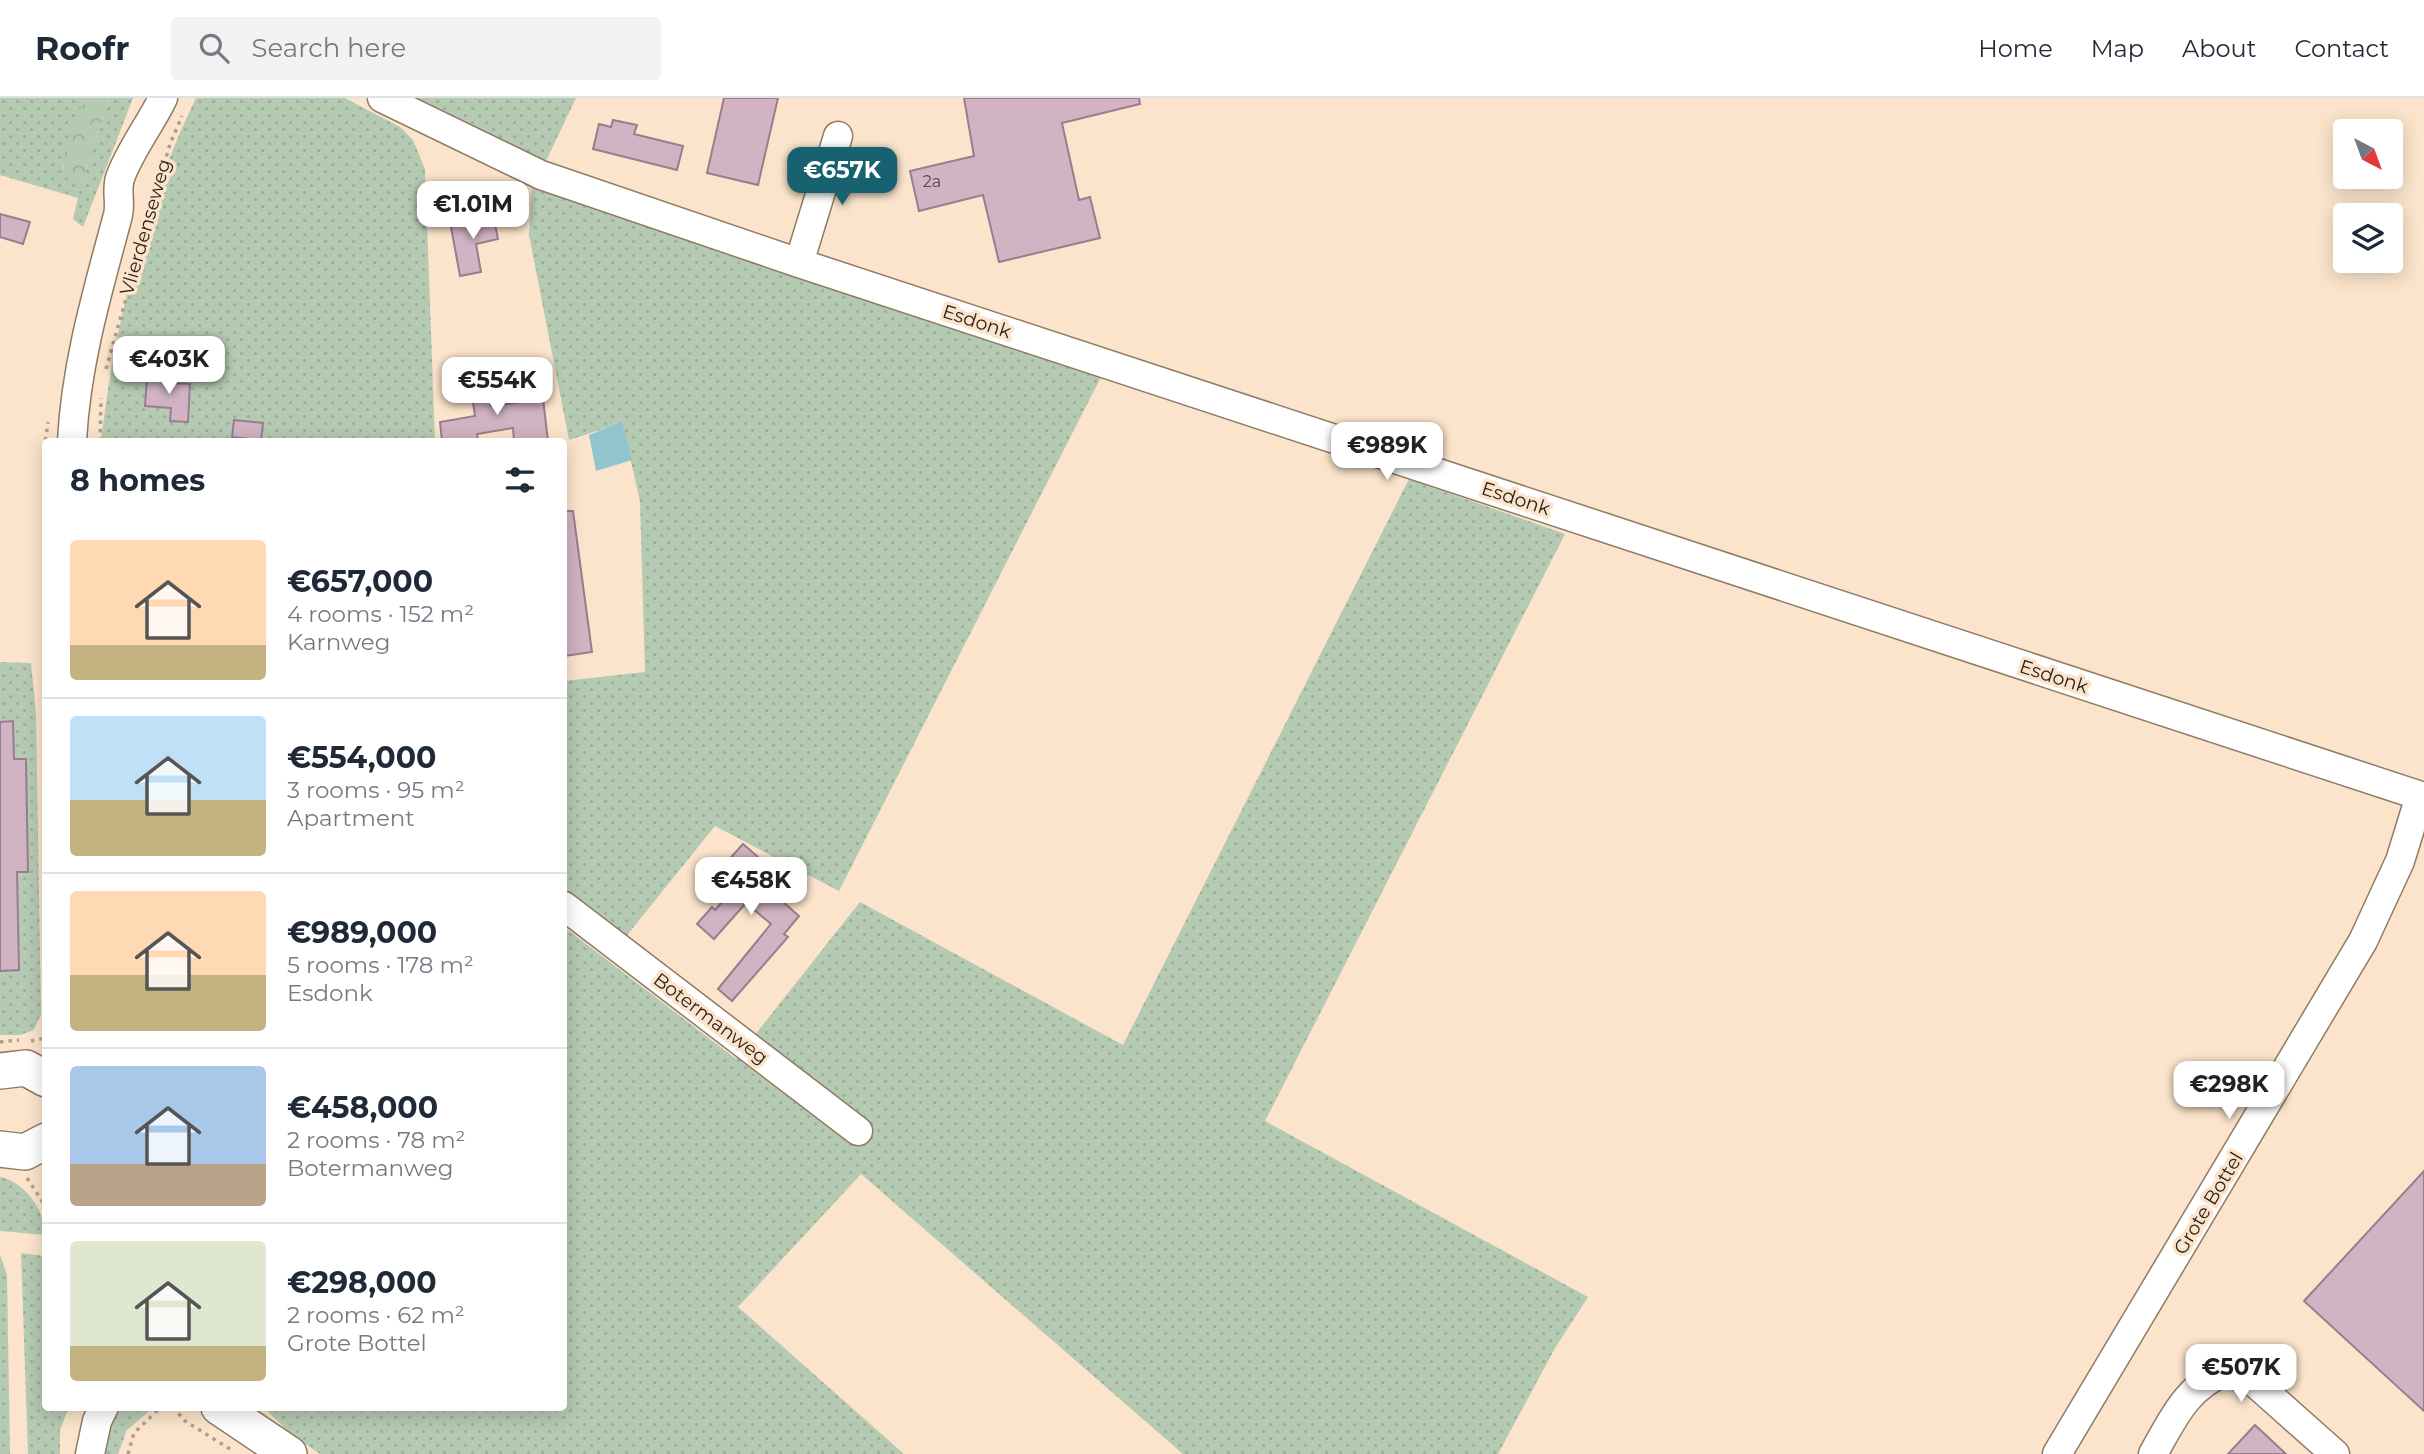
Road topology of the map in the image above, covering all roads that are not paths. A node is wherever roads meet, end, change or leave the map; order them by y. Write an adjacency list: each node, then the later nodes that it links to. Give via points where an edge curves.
1 (382, 98): 4 (street, Esdonk, via 541,175)
2 (174, 104): 5 (street, Vlierdenseweg, via 148,130 119,182 119,210 85,341)
3 (838, 136): 4 (street)
4 (799, 263): 6 (street, Esdonk)
5 (72, 438)
6 (2422, 796): 16 (street, Grote Bottel, via 2400,861 2363,941)
7 (567, 908): 10 (street, Botermanweg)
8 (1, 1068): 9 (main road)
9 (42, 1073)
10 (858, 1131)
11 (102, 1411): 14 (street)
12 (223, 1411): 13 (main road)
13 (244, 1431): 15 (main road)
14 (90, 1454)
15 (289, 1454)
16 (2057, 1454)
17 (2153, 1454): 18 (street, via 2182,1403 2205,1380 2226,1371 2255,1383)
18 (2334, 1454)

